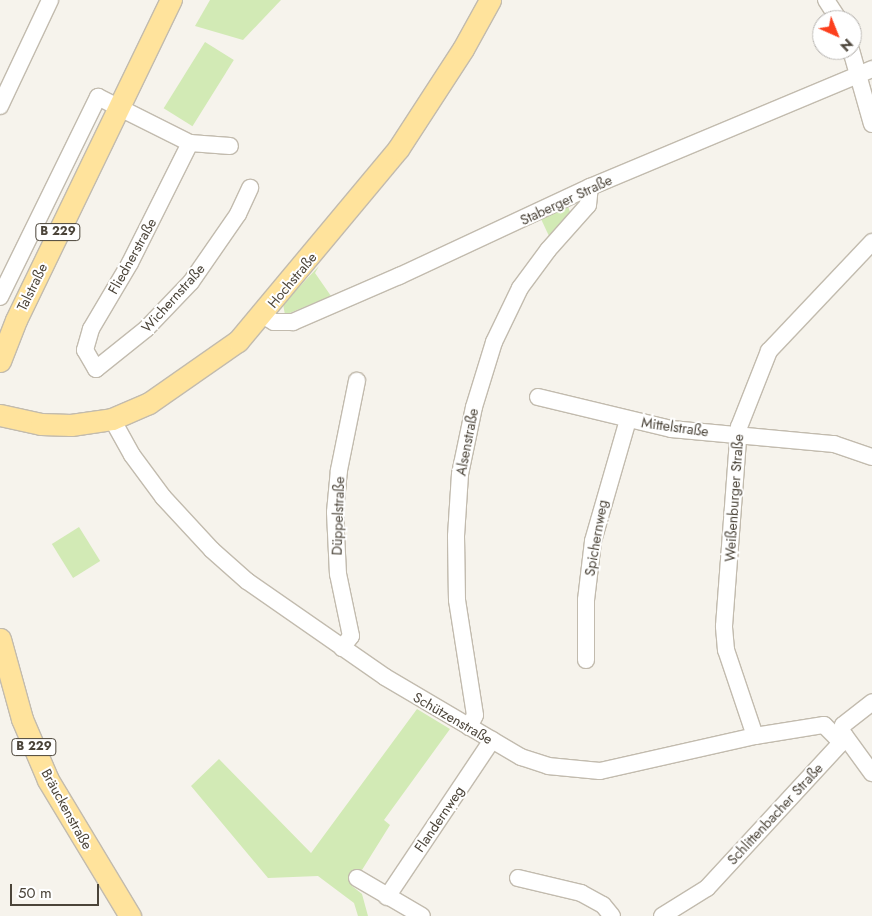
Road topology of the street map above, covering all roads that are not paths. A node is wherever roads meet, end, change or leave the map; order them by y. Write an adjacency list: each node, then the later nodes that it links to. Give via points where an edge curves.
1 (50, 0): 6 (street)
2 (171, 0): 7 (main road, Talstraße / B 229)
3 (490, 0): 15 (main road, Hochstraße, via 463,50 402,142)
4 (858, 60): 5 (street)
5 (866, 71): 8 (street, via 862,94); 11 (street, Staberger Straße)
6 (0, 106)
7 (119, 106): 9 (street); 14 (street, Talstraße, via 98,97); 16 (main road, Talstraße / B 229, via 16,320)
8 (872, 124)
9 (190, 143): 10 (street); 17 (street, Fliednerstraße, via 130,263 91,329 85,350)
10 (230, 146)
11 (590, 187): 15 (street, Staberger Straße, via 293,322 274,322); 30 (street, Alsenstraße, via 588,205 551,245 520,288 494,342 474,406 460,474 457,512 457,600 475,715)
12 (250, 188): 17 (street, Wichernstraße, via 238,214 192,282 146,329)
13 (872, 242): 23 (street, Weißenburger Straße, via 769,351)
14 (0, 297)
15 (262, 315): 21 (main road, Hochstraße, via 238,341 192,375 149,403)
16 (0, 361)
17 (96, 368)
18 (357, 381): 26 (street, Düppelstraße, via 335,512 338,574 351,636)
19 (538, 397): 22 (street, Mittelstraße)
20 (0, 415): 21 (main road, Hochstraße, via 27,422 70,425)
21 (112, 419): 26 (street, Schützenstraße, via 141,468 212,550 266,597)
22 (628, 420): 23 (street, Mittelstraße, via 671,430); 27 (street, Spichernweg, via 593,541 586,600)
23 (738, 434): 24 (street, Mittelstraße, via 834,444); 31 (street, Weißenburger Straße, via 724,626 726,650)
24 (872, 457)
25 (0, 639): 28 (main road, Bräuckenstraße / B 229)
26 (342, 648): 30 (street, Schützenstraße)
27 (586, 660)
28 (5, 684): 38 (main road, Bräuckenstraße / B 229, via 48,780)
29 (872, 702): 32 (street, Schlittenbacher Straße, via 843,725)
30 (469, 727): 33 (street, Schützenstraße)
31 (755, 736): 32 (street, Schützenstraße, via 824,725 836,737); 33 (street, Schützenstraße, via 600,771 536,764)
32 (841, 736): 34 (street, Schützenstraße, via 845,736); 41 (street, Schlittenbacher Straße, via 840,744 706,888)
33 (492, 740): 37 (street, Flandernweg)
34 (872, 773)
35 (357, 878): 37 (street)
36 (518, 878): 40 (street, via 581,894 603,905)
37 (387, 897): 39 (street)
38 (130, 916)
39 (422, 916)
40 (612, 916)
41 (662, 916)

